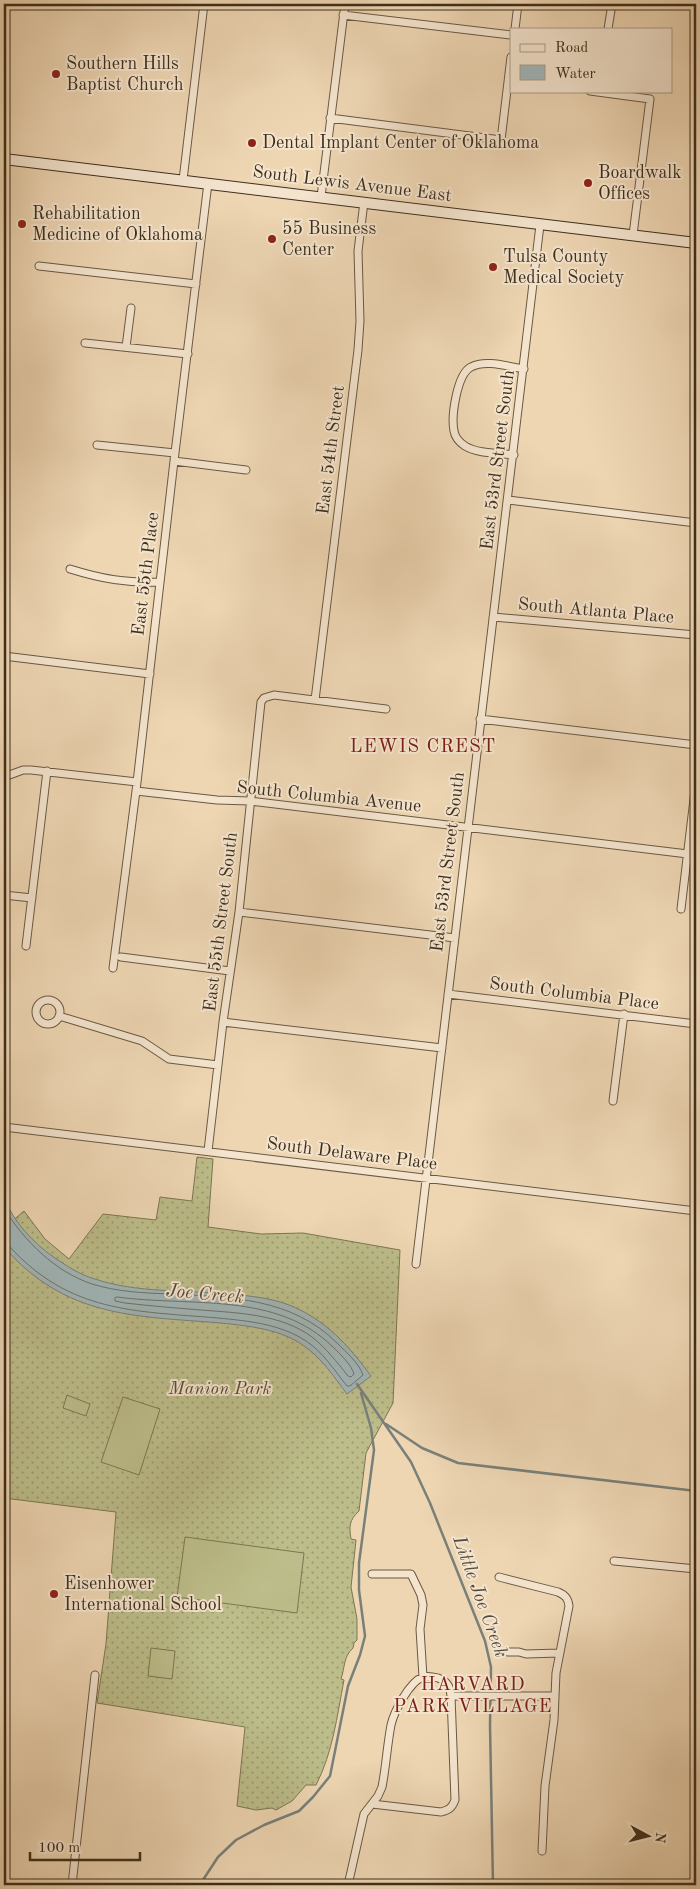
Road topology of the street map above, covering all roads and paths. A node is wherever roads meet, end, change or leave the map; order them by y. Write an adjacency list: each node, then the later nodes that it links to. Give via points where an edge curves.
1 (204, 4): 13 (street)
2 (345, 4): 5 (street)
3 (518, 4): 6 (street)
4 (612, 4): 7 (street)
5 (343, 15): 8 (street); 11 (street)
6 (515, 28)
7 (608, 28)
8 (510, 35)
9 (510, 82): 11 (street, via 501,140)
10 (601, 92): 18 (street, via 650,99)
11 (330, 118): 15 (street)
12 (4, 159): 13 (main road, South Lewis Avenue East)
13 (183, 180): 14 (main road, South Lewis Avenue East)
14 (208, 183): 15 (main road, South Lewis Avenue East); 21 (street, East 55th Place)
15 (321, 196): 16 (main road, South Lewis Avenue East)
16 (364, 202): 17 (main road, South Lewis Avenue East); 39 (street, East 54th Street, via 358,251 358,350)
17 (540, 225): 18 (main road, South Lewis Avenue East); 26 (street, East 53rd Street South)
18 (633, 235): 19 (main road, South Lewis Avenue East)
19 (696, 243)
20 (39, 266): 21 (street)
21 (196, 284): 25 (street, East 55th Place)
22 (130, 308): 24 (street)
23 (85, 343): 24 (street)
24 (126, 347): 25 (street)
25 (188, 354): 29 (street, East 55th Place)
26 (524, 369): 28 (street, East 53rd Street South); 28 (street, via 485,364 470,367 458,385 454,426 459,441 476,450)
27 (97, 445): 29 (street)
28 (514, 454): 31 (street, East 53rd Street South)
29 (174, 457): 30 (street); 34 (street, East 55th Place)
30 (246, 470)
31 (508, 500): 32 (street); 35 (street, East 53rd Street South)
32 (696, 523)
33 (70, 569): 34 (street, via 104,579)
34 (160, 582): 38 (street, East 55th Place)
35 (493, 617): 36 (street, South Atlanta Place); 41 (street, East 53rd Street South)
36 (696, 635)
37 (4, 656): 38 (street)
38 (150, 674): 45 (street, East 55th Place)
39 (315, 700): 40 (street); 48 (street, East 55th Street South, via 274,695 264,698 260,707)
40 (386, 709)
41 (480, 719): 42 (street); 49 (street, East 53rd Street South)
42 (696, 745)
43 (46, 771): 44 (street, via 23,770); 45 (street); 53 (street)
44 (4, 777)
45 (137, 782): 47 (street, East 55th Place)
46 (696, 782): 50 (street)
47 (136, 790): 48 (street, South Columbia Avenue); 59 (street, East 55th Place)
48 (250, 801): 49 (street, South Columbia Avenue); 55 (street, East 55th Street South)
49 (467, 828): 50 (street, South Columbia Avenue); 56 (street, East 53rd Street South)
50 (688, 854): 51 (street, South Columbia Avenue); 54 (street)
51 (696, 855)
52 (4, 895): 53 (street)
53 (32, 898): 57 (street)
54 (681, 909)
55 (239, 912): 56 (street); 60 (street, East 55th Street South)
56 (455, 938): 61 (street, East 53rd Street South)
57 (26, 946)
58 (121, 957): 60 (street)
59 (113, 968)
60 (230, 971): 64 (street, East 55th Street South)
61 (448, 994): 62 (street, South Columbia Place); 66 (street, East 53rd Street South)
62 (624, 1014): 65 (street, South Columbia Place); 68 (street)
63 (59, 1016): 67 (street, via 137,1039 169,1059)
64 (223, 1022): 66 (street); 67 (street, East 55th Street South)
65 (696, 1024)
66 (442, 1048): 73 (street, East 53rd Street South)
67 (218, 1065): 72 (street, East 55th Street South)
68 (613, 1101)
69 (696, 1116): 70 (street)
70 (696, 1121)
71 (4, 1127): 72 (street, South Delaware Place)
72 (208, 1151): 73 (street, South Delaware Place)
73 (426, 1178): 74 (street, South Delaware Place); 75 (street, East 53rd Street South)
74 (696, 1211)
75 (416, 1264)
76 (614, 1560): 77 (street)
77 (696, 1569)
78 (372, 1574): 83 (street, via 411,1574 422,1595)
79 (499, 1577): 81 (street, via 558,1592 566,1597 569,1606)
80 (508, 1652): 81 (street)
81 (559, 1653): 85 (street)
82 (95, 1675): 88 (street)
83 (422, 1677): 84 (street, via 444,1681); 86 (street, via 397,1710 382,1787)
84 (451, 1696): 85 (street); 86 (street, via 454,1800 450,1809 441,1812)
85 (555, 1696): 87 (street)
86 (372, 1804): 89 (street, via 364,1814)
87 (542, 1851)
88 (72, 1885)
89 (348, 1885)

